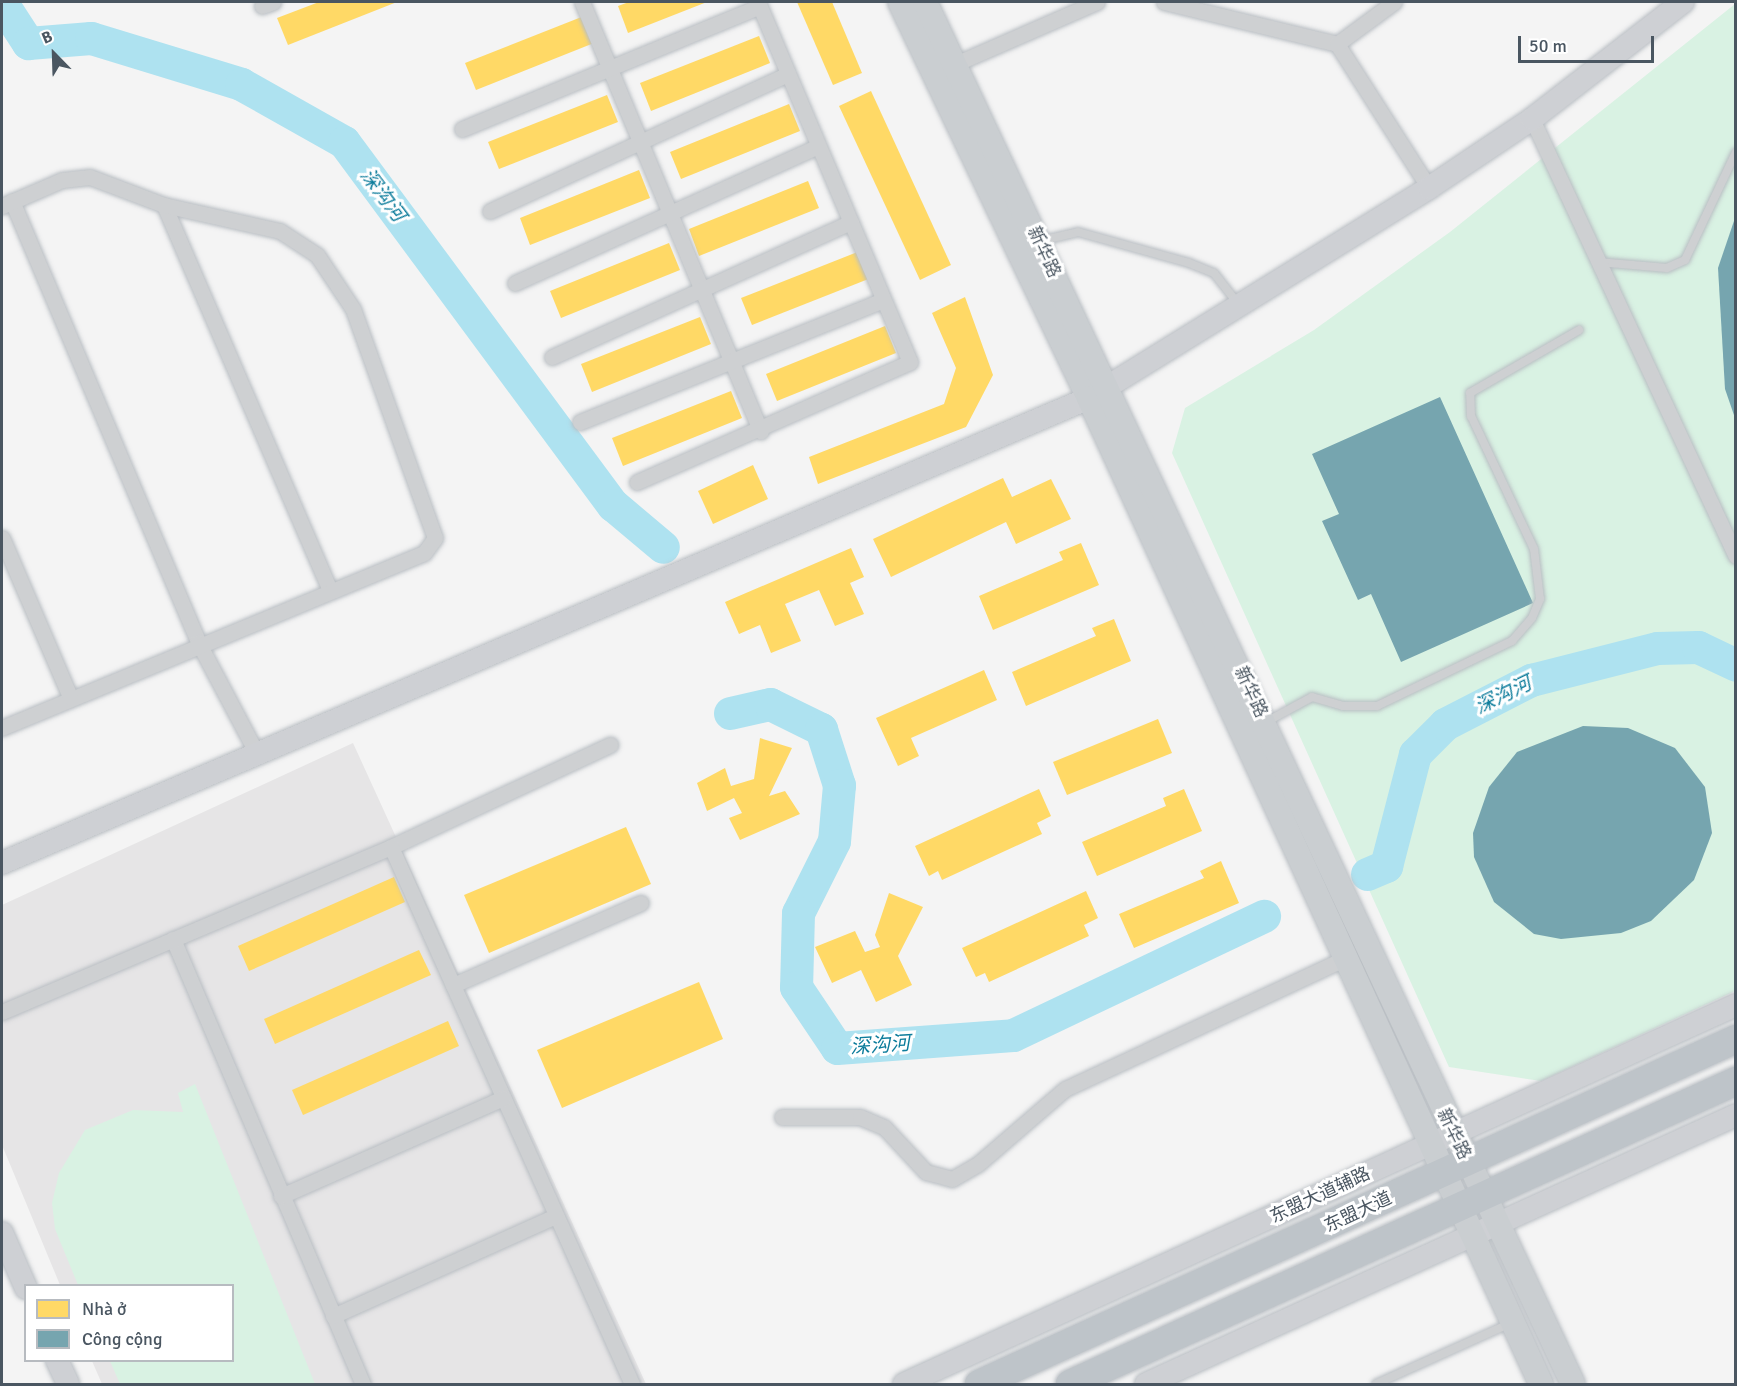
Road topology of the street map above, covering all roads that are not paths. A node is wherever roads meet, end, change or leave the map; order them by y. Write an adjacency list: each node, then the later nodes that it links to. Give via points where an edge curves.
1 (582, 2): 11 (street)
2 (900, 2): 33 (main road, 新华路)
3 (925, 2): 10 (main road, 新华路)
4 (1097, 2): 10 (street)
5 (1164, 2): 9 (street)
6 (1394, 2): 9 (street)
7 (1683, 2): 13 (main road)
8 (759, 4): 11 (street); 12 (street)
9 (1337, 44): 18 (street)
10 (955, 64): 24 (main road, 新华路)
11 (609, 66): 14 (street); 15 (street)
12 (788, 74): 15 (street); 16 (street)
13 (1532, 118): 18 (main road); 25 (street)
14 (462, 129)
15 (640, 143): 21 (street); 22 (street)
16 (819, 146): 22 (street); 23 (street)
17 (1736, 152): 25 (lane, via 1685,260 1667,268)
18 (1429, 188): 29 (main road)
19 (7, 203): 20 (street, via 62,180 90,177); 40 (street)
20 (164, 205): 39 (street); 39 (street, via 280,231 317,255 353,309 435,538 424,553)
21 (490, 211)
22 (670, 215): 26 (street); 27 (street)
23 (851, 222): 27 (street); 28 (street)
24 (1038, 242): 29 (lane, via 1078,232 1202,267 1222,280); 33 (main road, 新华路)
25 (1598, 262): 38 (street)
26 (515, 283)
27 (701, 288): 31 (street); 32 (street)
28 (883, 300): 32 (street); 35 (street, via 910,362)
29 (1240, 306): 33 (main road)
30 (1579, 330): 42 (lane, via 1470,393 1471,416 1534,549 1540,599 1532,618 1512,641 1377,706 1351,707 1312,697)
31 (552, 357)
32 (732, 361): 34 (street); 35 (street)
33 (1099, 392): 42 (main road, 新华路); 45 (main road); 50 (main road, 新华路)
34 (580, 422)
35 (761, 430): 36 (street)
36 (637, 482)
37 (2, 538): 41 (street)
38 (1734, 552)
39 (330, 590): 40 (street)
40 (198, 642): 41 (street); 45 (street)
41 (70, 697): 43 (street)
42 (1265, 723): 59 (main road, 新华路)
43 (2, 728)
44 (610, 745): 46 (street)
45 (256, 752): 47 (main road)
46 (391, 848): 49 (street); 51 (street)
47 (2, 863)
48 (641, 903): 51 (street)
49 (173, 939): 53 (street); 61 (street)
50 (1348, 957): 58 (street, via 1065,1089 978,1164 952,1179 926,1172 884,1127 860,1117); 59 (main road, 新华路)
51 (453, 985): 56 (street)
52 (1736, 1005): 59 (main road, 东盟大道辅路)
53 (2, 1012)
54 (1736, 1039): 60 (highway, 东盟大道)
55 (1736, 1081): 62 (highway, 东盟大道)
56 (503, 1098): 61 (street); 63 (street)
57 (1736, 1115): 64 (main road)
58 (782, 1117)
59 (1443, 1138): 60 (main road, 新华路); 74 (main road, 东盟大道辅路)
60 (1456, 1167): 62 (main road, 新华路); 75 (highway, 东盟大道)
61 (281, 1196): 68 (street)
62 (1472, 1201): 64 (main road, 新华路); 66 (main road, 新华路); 76 (highway, 东盟大道)
63 (555, 1216): 68 (street); 73 (street)
64 (1496, 1224): 66 (main road); 80 (main road, 新华路)
65 (2, 1233): 67 (main road)
66 (1473, 1235): 69 (main road, 新华路); 77 (main road)
67 (24, 1284)
68 (333, 1316): 72 (street)
69 (1513, 1322): 78 (lane); 79 (main road, 新华路)
70 (58, 1362): 71 (main road)
71 (68, 1384)
72 (363, 1384)
73 (632, 1384)
74 (904, 1384)
75 (980, 1384)
76 (1070, 1384)
77 (1146, 1384)
78 (1376, 1384)
79 (1541, 1384)
80 (1573, 1384)

